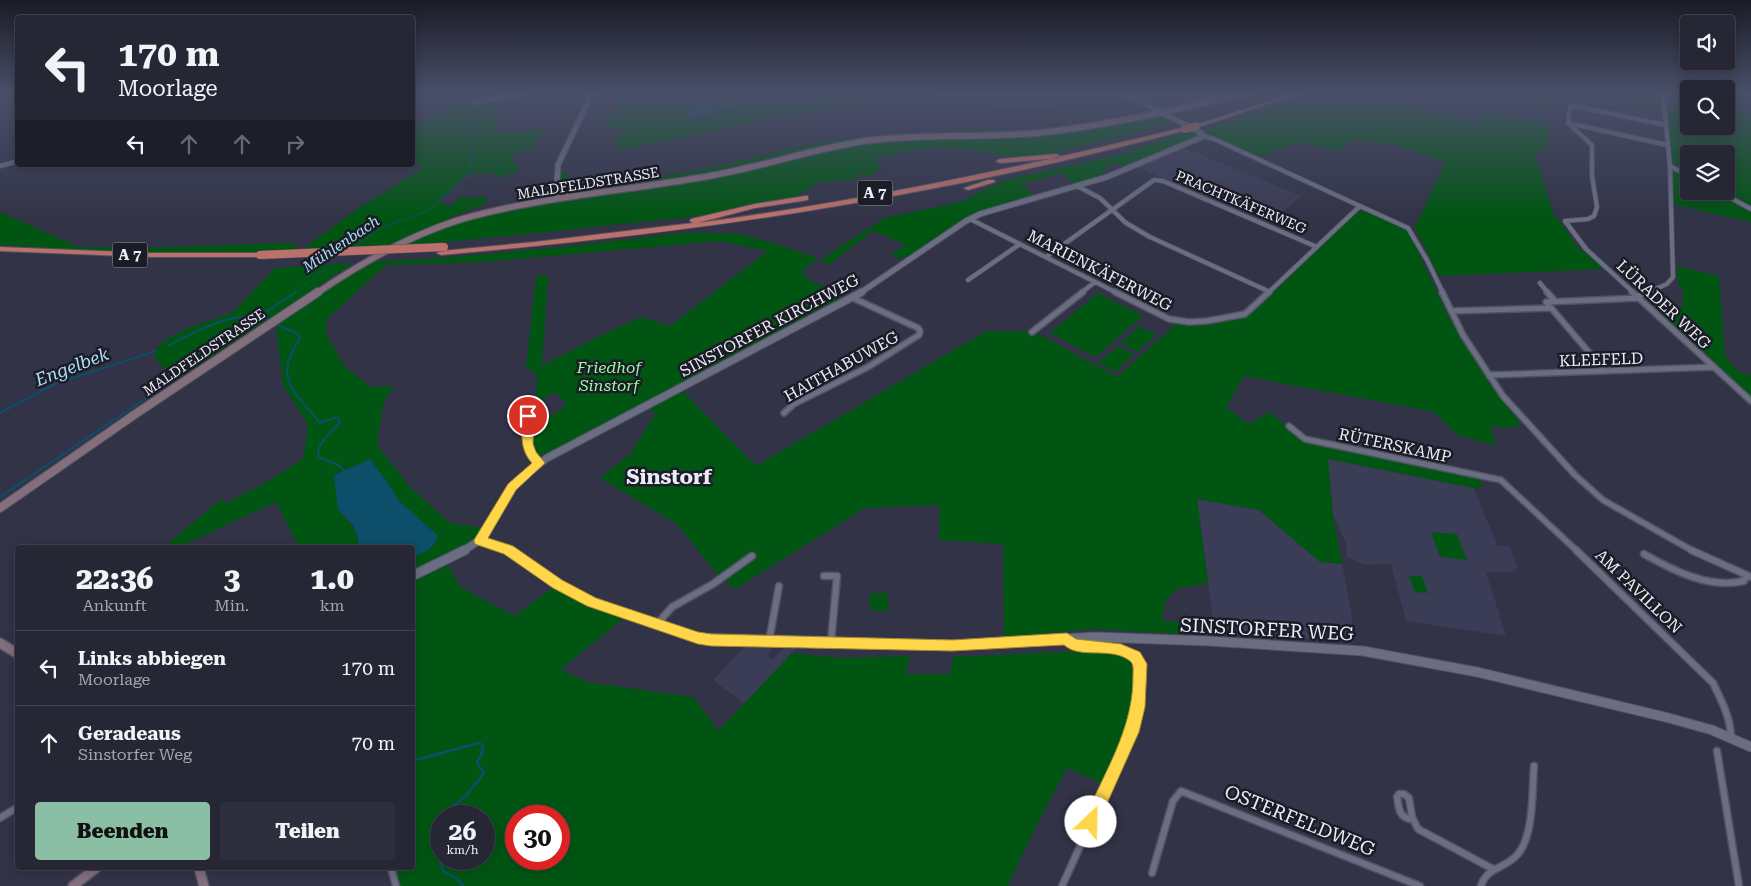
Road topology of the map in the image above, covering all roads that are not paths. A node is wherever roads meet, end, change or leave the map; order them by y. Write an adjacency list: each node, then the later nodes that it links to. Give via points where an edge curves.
1 (572, 134): 17 (street, via 560,158)
2 (999, 134): 20 (main road, MALDFELDSTRASSE, via 866,141 823,148 710,176)
3 (1147, 134): 10 (highway, A 7)
4 (1153, 134): 14 (highway, A 7)
5 (1580, 134): 42 (street, LÜRADER WEG, via 1592,145 1592,173 1599,208 1589,218 1565,221 1586,249)
6 (1619, 134): 9 (street)
7 (1666, 134): 9 (street)
8 (1203, 137): 18 (street, SINSTORFER KIRCHWEG); 24 (street, via 1214,139)
9 (1667, 145): 15 (street)
10 (1060, 155): 11 (highway); 28 (highway, A 7, via 896,189)
11 (1000, 161)
12 (15, 162): 13 (street)
13 (0, 166)
14 (1037, 166): 19 (highway); 30 (highway, A 7, via 857,202)
15 (1670, 166): 16 (street); 42 (street, via 1672,279)
16 (1680, 171)
17 (556, 186): 20 (street); 22 (street)
18 (1077, 186): 26 (street, via 1100,198); 27 (street, SINSTORFER KIRCHWEG)
19 (968, 188)
20 (576, 195): 22 (main road, MALDFELDSTRASSE)
21 (805, 198): 28 (highway)
22 (553, 199): 57 (main road, MALDFELDSTRASSE, via 478,215 416,237 361,264)
23 (1734, 200): 25 (street)
24 (1360, 206): 32 (street, MARIENKÄFERWEG); 46 (street, via 1412,232)
25 (1751, 209)
26 (1112, 210): 32 (street, PRACHTKÄFERWEG, via 1150,181 1156,180); 36 (street); 41 (street, via 1150,237)
27 (970, 219): 31 (street, MARIENKÄFERWEG); 43 (street, SINSTORFER KIRCHWEG)
28 (688, 222): 34 (highway, A 7)
29 (730, 228): 30 (highway)
30 (675, 229): 34 (highway, A 7, via 557,243)
31 (1020, 244): 36 (street, MARIENKÄFERWEG); 38 (street)
32 (1317, 247): 41 (street, MARIENKÄFERWEG)
33 (0, 249): 37 (highway, A 7)
34 (443, 250): 37 (highway, A 7)
35 (0, 255): 37 (highway, A 7, via 145,262)
36 (1046, 257): 39 (street, MARIENKÄFERWEG)
37 (259, 259)
38 (968, 280)
39 (1095, 282): 41 (street, MARIENKÄFERWEG, via 1184,323 1245,314); 47 (street)
40 (1540, 283): 44 (street)
41 (1270, 292)
42 (1638, 297): 44 (street); 48 (street, LÜRADER WEG)
43 (853, 298): 53 (street, HAITHABUWEG, via 918,328 919,335 868,367 794,404); 55 (street, SINSTORFER KIRCHWEG)
44 (1556, 302): 45 (street, via 1546,302)
45 (1551, 308): 46 (street); 49 (street)
46 (1451, 312): 50 (street)
47 (1032, 332)
48 (1714, 367): 49 (street, KLEEFELD); 51 (street, LÜRADER WEG)
49 (1605, 371): 50 (street, KLEEFELD)
50 (1489, 375): 63 (street, via 1503,396 1550,448 1603,500 1668,538)
51 (1751, 401)
52 (523, 403): 55 (street, via 528,416 527,444)
53 (784, 413)
54 (1289, 426): 56 (street, RÜTERSKAMP, via 1305,439)
55 (539, 463): 58 (street, SINSTORFER KIRCHWEG, via 512,487)
56 (1502, 480): 71 (street, AM PAVILLON, via 1713,683 1731,727)
57 (0, 507)
58 (480, 540): 61 (street, SINSTORFER KIRCHWEG); 65 (street, SINSTORFER WEG, via 509,550 557,584 592,602)
59 (1644, 554): 63 (street, via 1673,569 1705,579 1734,584)
60 (752, 556): 65 (street, via 713,584 672,606)
61 (415, 575)
62 (824, 576): 68 (street, via 837,576)
63 (1749, 577)
64 (779, 586): 67 (street)
65 (657, 624): 67 (street, SINSTORFER WEG, via 698,638)
66 (1067, 639): 68 (street, SINSTORFER WEG, via 952,646); 71 (street, SINSTORFER WEG, via 1163,639 1377,652 1529,684 1698,726); 86 (street, via 1073,645 1122,650 1140,664 1138,707 1132,732)
67 (769, 641): 68 (street, SINSTORFER WEG)
68 (831, 642)
69 (0, 643): 70 (main road)
70 (15, 652)
71 (1731, 738): 72 (street, SINSTORFER WEG)
72 (1751, 747)
73 (1718, 751): 89 (street)
74 (1534, 766): 78 (street, via 1525,845 1513,860)
75 (15, 809): 77 (street)
76 (1412, 817): 78 (street, via 1418,829)
77 (0, 818)
78 (1494, 869): 88 (street, via 1483,878)
79 (93, 870): 83 (main road)
80 (200, 870): 84 (main road)
81 (392, 870): 85 (street)
82 (1152, 873): 87 (street, OSTERFELDWEG, via 1173,801 1182,791)
83 (73, 886)
84 (204, 886)
85 (396, 886)
86 (1062, 886)
87 (1420, 886)
88 (1481, 886)
89 (1739, 886)

